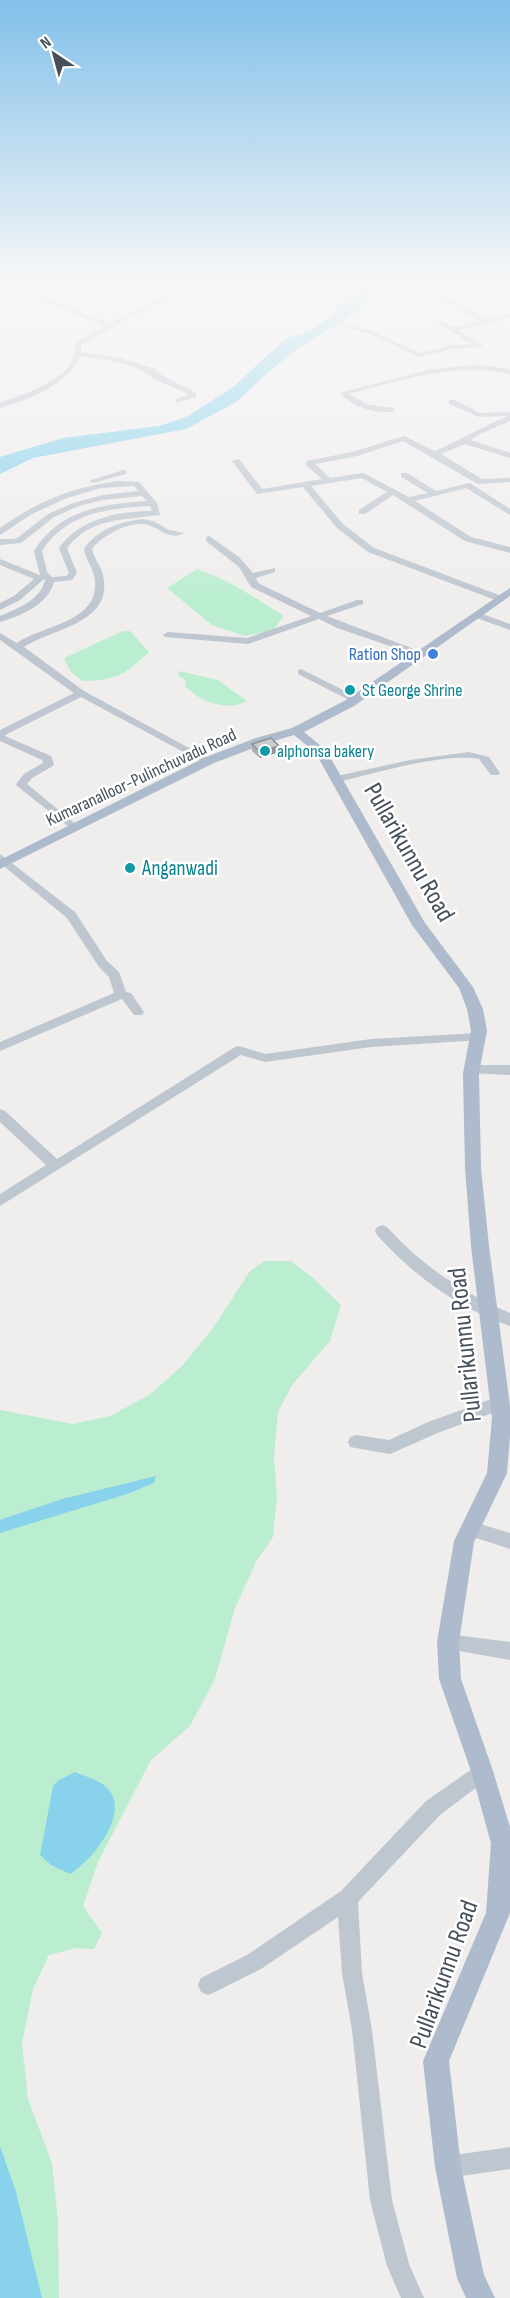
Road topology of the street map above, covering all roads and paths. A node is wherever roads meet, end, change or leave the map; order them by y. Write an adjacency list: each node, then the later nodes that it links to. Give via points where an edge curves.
1 (43, 387): 6 (street)
2 (182, 387): 4 (street, via 194,395)
3 (368, 387): 7 (street, via 344,393 379,411)
4 (179, 401)
5 (452, 402): 8 (street, via 479,415)
6 (0, 406)
7 (391, 410)
8 (510, 416): 9 (street)
9 (465, 441): 10 (street); 11 (street)
10 (435, 454): 15 (street, via 404,438 309,463); 17 (street)
11 (510, 456)
12 (236, 461): 18 (street, via 260,492)
13 (123, 472): 27 (street, via 45,497)
14 (404, 475): 22 (street)
15 (328, 480): 18 (street); 20 (street, via 363,476)
16 (510, 480): 17 (street)
17 (482, 482): 19 (street)
18 (305, 484): 37 (street, via 340,526 371,550)
19 (467, 485): 22 (street); 26 (street)
20 (392, 492): 23 (street); 25 (street)
21 (144, 493): 24 (street); 28 (street, via 133,483 94,488 39,506); 31 (street, via 102,497 70,507 38,523 18,541)
22 (434, 493): 23 (street)
23 (408, 500): 32 (street, via 468,539)
24 (153, 503): 35 (street, via 95,509 45,537 38,551); 35 (street, via 157,513 112,517 75,535 63,548 73,575)
25 (362, 512)
26 (510, 513)
27 (0, 520)
28 (0, 532)
29 (180, 533): 46 (street, via 167,534 143,522 123,525 89,544 99,575 91,609 78,621 35,636)
30 (209, 538): 36 (street)
31 (0, 542)
32 (510, 550)
33 (0, 560): 35 (street); 39 (street, via 40,578)
34 (272, 570): 36 (street)
35 (47, 577): 42 (street, via 46,592)
36 (251, 577): 41 (street, via 254,585)
37 (506, 595): 40 (main road, Kumaranalloor-Pulinchuvadu Road)
38 (360, 602): 41 (street)
39 (0, 607)
40 (477, 615): 43 (street); 47 (main road, Kumaranalloor-Pulinchuvadu Road)
41 (317, 617): 44 (street, via 248,640); 47 (street)
42 (0, 619)
43 (510, 627)
44 (168, 635)
45 (0, 636): 46 (street)
46 (17, 647): 49 (street)
47 (422, 654): 50 (main road, Kumaranalloor-Pulinchuvadu Road)
48 (301, 672): 50 (street)
49 (81, 693): 52 (street); 53 (street)
50 (356, 700): 51 (main road, Kumaranalloor-Pulinchuvadu Road)
51 (296, 731): 53 (main road, Kumaranalloor-Pulinchuvadu Road); 55 (main road, Pullarikunnu Road, via 320,750)
52 (0, 736): 56 (street, via 47,758 49,764 21,784)
53 (208, 761): 56 (main road, Kumaranalloor-Pulinchuvadu Road)
54 (495, 773): 55 (street, via 483,757 472,754)
55 (337, 779): 60 (main road, Pullarikunnu Road, via 419,925 466,987 475,1010)
56 (74, 828): 57 (main road, Kumaranalloor-Pulinchuvadu Road)
57 (2, 861): 58 (street, via 71,915 103,964 115,975)
58 (121, 995): 59 (street, via 127,996); 61 (street)
59 (138, 1012)
60 (478, 1037): 62 (main road, Pullarikunnu Road); 65 (street, via 371,1043 265,1058 239,1050)
61 (0, 1047)
62 (472, 1070): 63 (street); 68 (main road, Pullarikunnu Road, via 473,1168)
63 (510, 1070)
64 (0, 1113): 65 (street)
65 (55, 1165): 66 (street)
66 (0, 1201)
67 (382, 1231): 68 (street, via 401,1254)
68 (488, 1311): 69 (street); 70 (main road, Pullarikunnu Road)
69 (510, 1320)
70 (500, 1403): 71 (street, via 390,1446); 72 (main road, Pullarikunnu Road, via 497,1473)
71 (356, 1442)
72 (470, 1529): 73 (street); 74 (main road, Pullarikunnu Road, via 464,1541)
73 (510, 1541)
74 (448, 1642): 75 (street); 76 (main road, Pullarikunnu Road, via 450,1679)
75 (510, 1651)
76 (482, 1771): 77 (street, via 433,1808); 80 (main road, Pullarikunnu Road, via 503,1843 498,1913 436,2061)
77 (348, 1898): 78 (street, via 254,1962); 81 (street, via 350,1958 362,2028 373,2162 403,2280)
78 (208, 1985)
79 (510, 2158): 80 (street)
80 (448, 2167): 82 (main road, Pullarikunnu Road, via 471,2278)
81 (413, 2298)
82 (481, 2298)

